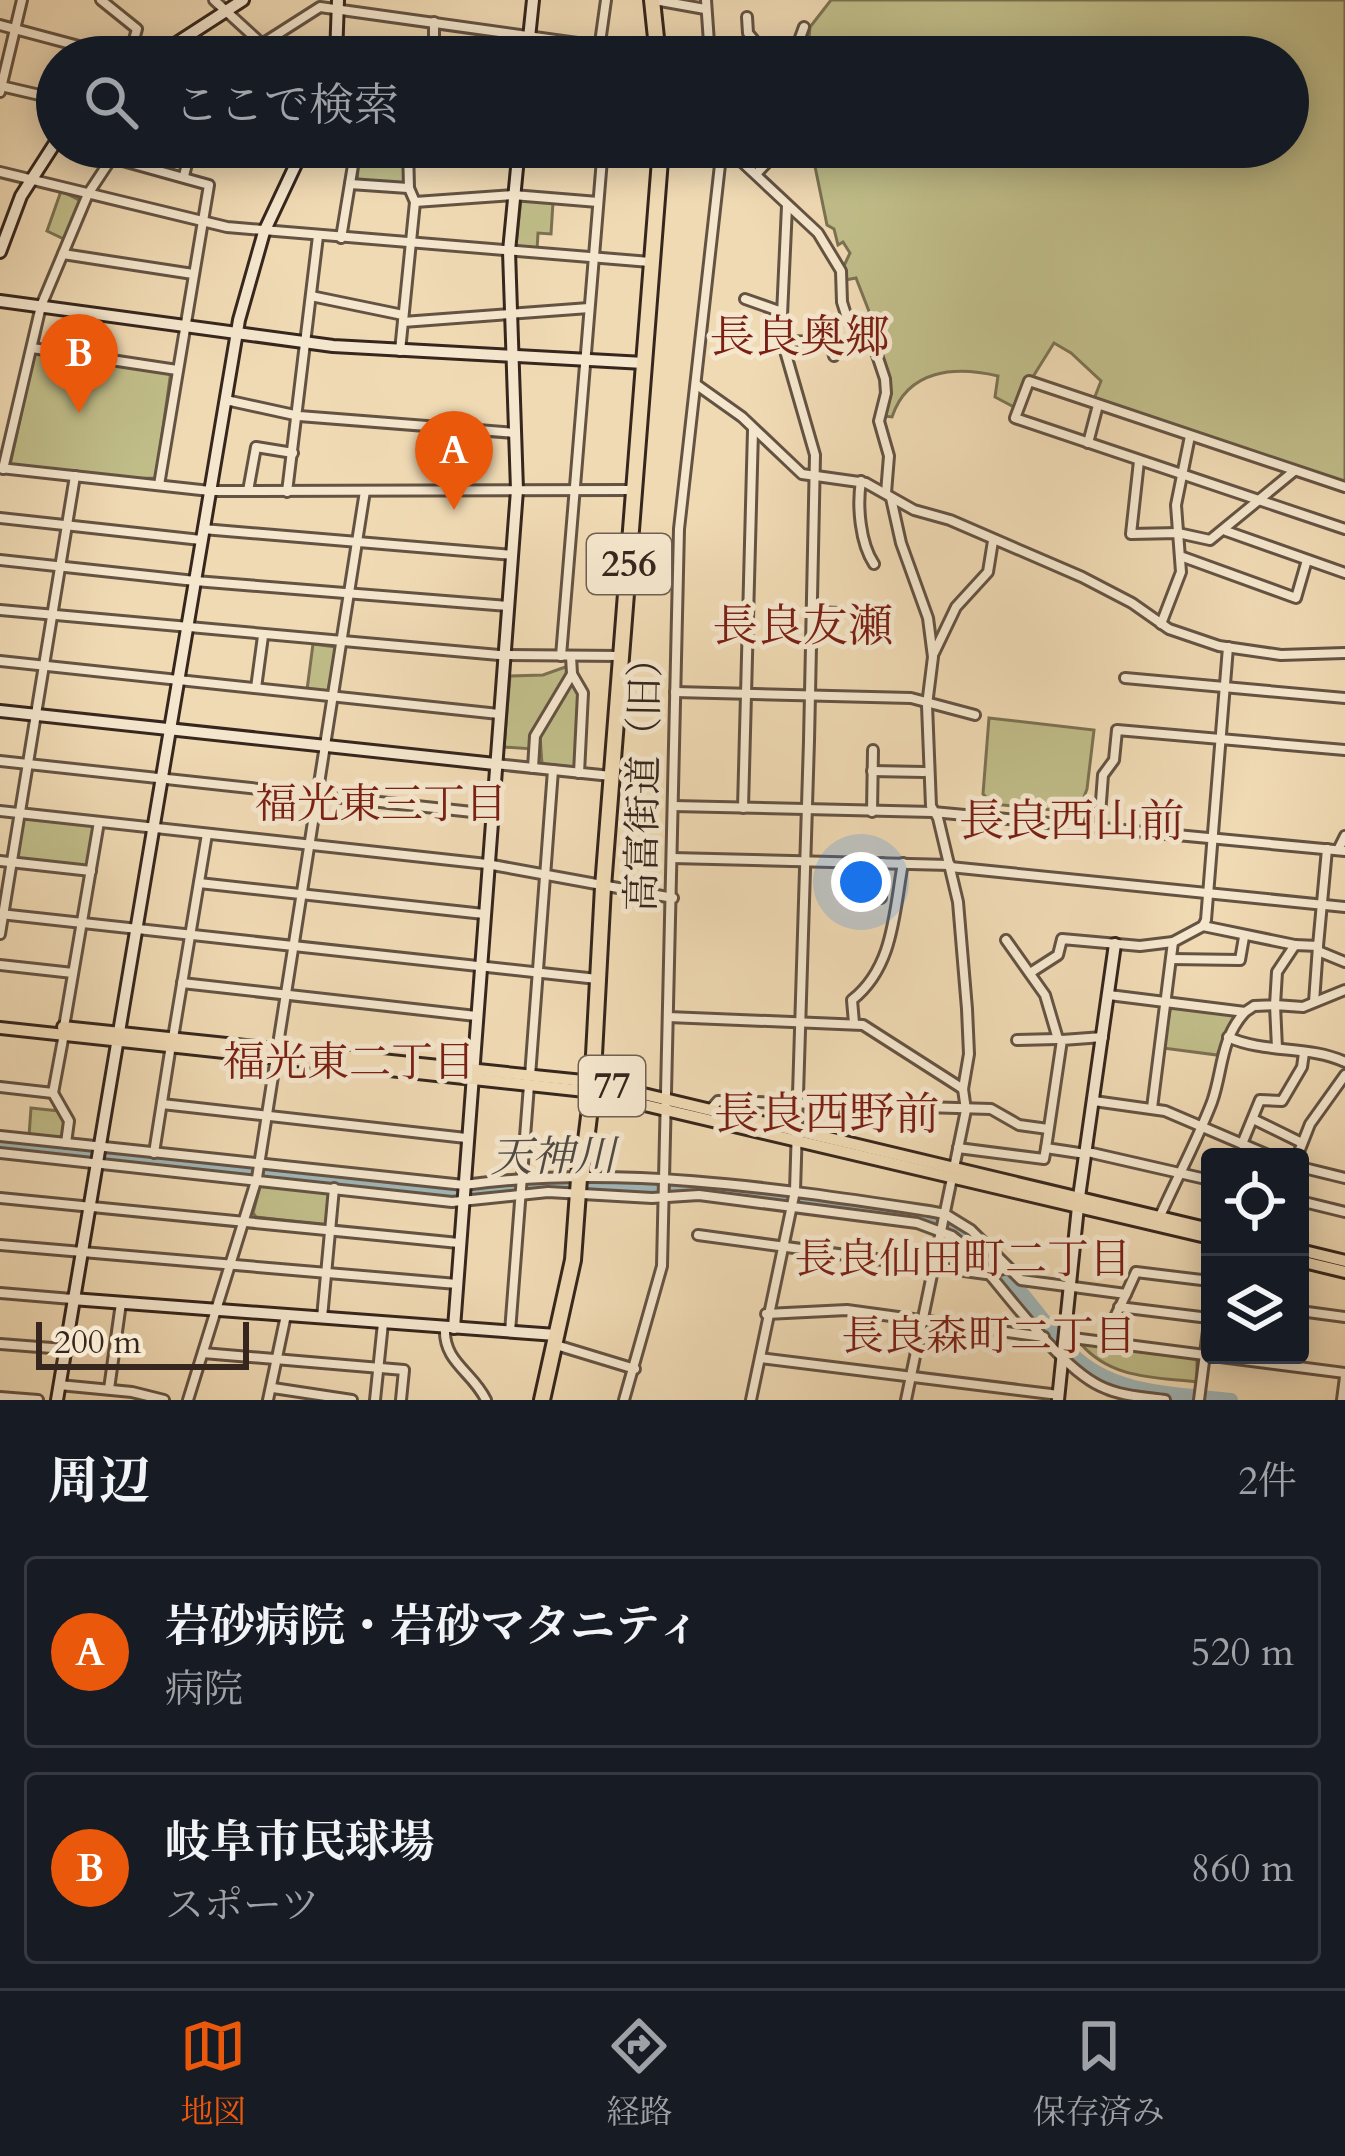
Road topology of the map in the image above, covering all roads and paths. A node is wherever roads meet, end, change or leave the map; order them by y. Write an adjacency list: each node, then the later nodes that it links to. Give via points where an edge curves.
1 (22, 0): 15 (street)
2 (101, 0): 18 (street, via 137,28)
3 (214, 0): 10 (street)
4 (243, 0): 10 (street)
5 (533, 0): 16 (street)
6 (606, 0): 25 (street)
7 (653, 0): 9 (street); 26 (highway)
8 (338, 4): 12 (street); 21 (street); 22 (street)
9 (706, 5): 27 (street)
10 (226, 11): 19 (street); 20 (street)
11 (747, 17): 28 (street)
12 (434, 22): 16 (street); 23 (street)
13 (0, 25): 15 (street)
14 (804, 27): 29 (street)
15 (15, 29): 17 (street); 30 (street)
16 (529, 35): 24 (street)
17 (41, 36)
18 (135, 36)
19 (187, 36)
20 (253, 36)
21 (275, 36)
22 (337, 36)
23 (434, 36)
24 (533, 36)
25 (600, 36)
26 (656, 36)
27 (708, 36)
28 (750, 36)
29 (801, 36)
30 (0, 88): 31 (street)
31 (36, 95)
32 (38, 168): 48 (street)
33 (105, 168): 51 (street)
34 (152, 168): 47 (street)
35 (186, 168): 47 (street)
36 (294, 168): 57 (street)
37 (353, 168): 49 (street)
38 (409, 168): 50 (street)
39 (516, 168): 52 (street)
40 (600, 168): 54 (street)
41 (659, 168): 65 (highway, 256)
42 (722, 168): 88 (street, 高富街道（旧）)
43 (749, 168): 46 (street)
44 (762, 168): 46 (street)
45 (0, 172): 48 (street)
46 (756, 174): 55 (street)
47 (184, 176): 56 (street, via 208,182)
48 (30, 179): 51 (street); 62 (street)
49 (350, 184): 50 (street); 59 (street)
50 (409, 188): 53 (street)
51 (88, 194): 56 (street); 63 (street)
52 (513, 195): 53 (street); 54 (street); 61 (street)
53 (415, 202): 60 (street)
54 (598, 202): 64 (street)
55 (787, 206): 72 (street); 113 (street, via 827,246 841,271 848,321 879,359)
56 (202, 223): 57 (street); 66 (street)
57 (265, 232): 58 (street); 77 (street)
58 (318, 236): 59 (street); 67 (street)
59 (341, 238): 60 (street)
60 (409, 243): 61 (street); 74 (street)
61 (509, 251): 64 (street); 73 (street)
62 (0, 252)
63 (63, 254): 66 (street); 70 (street)
64 (593, 258): 65 (street); 71 (street)
65 (652, 262): 86 (highway, 256)
66 (193, 274): 76 (street)
67 (311, 296): 74 (street); 80 (street)
68 (745, 299): 72 (street)
69 (0, 301): 70 (street)
70 (41, 306): 76 (street); 81 (street)
71 (589, 308): 73 (street); 85 (street)
72 (782, 312): 78 (street)
73 (511, 314): 74 (street); 84 (street)
74 (403, 319): 82 (street)
75 (825, 321): 79 (street)
76 (184, 328): 77 (street); 87 (street)
77 (236, 335): 80 (street); 89 (street)
78 (782, 341): 79 (street); 102 (street, via 815,455)
79 (831, 342): 83 (street)
80 (306, 344): 82 (street); 91 (street)
81 (32, 348): 87 (street); 98 (street)
82 (400, 353): 84 (street)
83 (834, 356)
84 (512, 358): 85 (street); 93 (street)
85 (585, 361): 86 (street); 107 (street)
86 (644, 363): 108 (highway, 256)
87 (177, 370): 104 (street)
88 (697, 385): 92 (street); 154 (street, 高富街道（旧）, via 679,529)
89 (226, 400): 91 (street); 109 (street)
90 (1098, 405): 94 (street); 95 (street); 95 (street, via 1029,381 1015,418)
91 (299, 416): 93 (street); 96 (street)
92 (754, 428): 102 (street); 155 (street)
93 (515, 433): 106 (street)
94 (1190, 436): 99 (street); 101 (street)
95 (1088, 443): 97 (street)
96 (293, 453): 110 (street, via 256,446); 112 (street)
97 (1139, 460): 101 (street); 119 (street, via 1131,534)
98 (2, 468): 100 (street)
99 (1294, 471): 105 (street); 114 (street)
100 (75, 476): 104 (street); 116 (street)
101 (1183, 476): 114 (street); 119 (street)
102 (814, 478): 103 (street); 134 (street)
103 (861, 481): 113 (street); 127 (street)
104 (158, 485): 109 (street)
105 (1345, 488)
106 (517, 490): 107 (street); 111 (street); 123 (street)
107 (575, 490): 108 (street); 144 (street)
108 (634, 490): 145 (highway, 256)
109 (210, 491): 110 (street); 120 (street)
110 (248, 491): 112 (street)
111 (365, 491): 112 (street); 122 (street)
112 (287, 492)
113 (888, 495): 121 (street); 146 (street, via 927,611)
114 (1261, 502): 117 (street); 118 (street)
115 (0, 518): 116 (street)
116 (67, 526): 120 (street); 128 (street)
117 (1225, 530): 119 (street, via 1210,540); 126 (street)
118 (1345, 530)
119 (1178, 533): 124 (street)
120 (202, 535): 122 (street); 130 (street)
121 (993, 541): 137 (street, via 1082,577); 146 (street, via 988,572 956,607)
122 (357, 542): 123 (street); 131 (street)
123 (512, 555): 132 (street)
124 (1183, 557): 126 (street, via 1296,598); 137 (street)
125 (0, 560): 128 (street)
126 (1307, 560): 129 (street)
127 (874, 564)
128 (61, 566): 130 (street); 136 (street)
129 (1345, 573)
130 (195, 581): 131 (street); 138 (street)
131 (349, 593): 132 (street); 140 (street)
132 (508, 606): 143 (street)
133 (0, 610): 136 (street)
134 (811, 612): 135 (street); 156 (street)
135 (840, 613)
136 (52, 616): 138 (street); 148 (street)
137 (1161, 624): 141 (street)
138 (186, 630): 139 (street); 151 (street)
139 (263, 636): 140 (street); 152 (street)
140 (341, 643): 143 (street); 157 (street)
141 (1228, 647): 142 (street); 153 (street)
142 (1345, 653)
143 (504, 656): 144 (street); 161 (street)
144 (566, 656): 145 (street); 149 (street)
145 (622, 656): 177 (highway, 256)
146 (933, 656): 159 (street)
147 (0, 661): 148 (street)
148 (44, 665): 151 (street); 162 (street)
149 (572, 674): 172 (street, via 535,736); 176 (street, via 584,693)
150 (1125, 679): 153 (street)
151 (178, 680): 152 (street); 164 (street)
152 (256, 688): 157 (street)
153 (1225, 688): 158 (street); 165 (street)
154 (675, 692): 155 (street); 180 (street, 高富街道（旧）)
155 (746, 694): 156 (street); 181 (street)
156 (809, 694): 159 (street, via 910,698); 182 (street)
157 (333, 696): 161 (street); 166 (street)
158 (1345, 698)
159 (927, 706): 163 (street); 185 (street)
160 (0, 711): 162 (street)
161 (499, 714): 171 (street)
162 (36, 715): 164 (street); 170 (street)
163 (975, 715)
164 (170, 729): 166 (street); 178 (street)
165 (1220, 739): 168 (street); 190 (street, via 1117,730); 193 (street)
166 (325, 745): 171 (street); 179 (street)
167 (873, 750): 174 (street)
168 (1345, 750)
169 (0, 761): 170 (street)
170 (28, 764): 178 (street); 186 (street)
171 (495, 764): 172 (street); 187 (street)
172 (533, 768): 173 (street)
173 (554, 770): 176 (street); 205 (street)
174 (872, 771): 175 (street); 184 (street)
175 (924, 772)
176 (579, 773): 177 (street)
177 (612, 776): 207 (highway, 256)
178 (161, 778): 179 (street); 189 (street)
179 (317, 795): 187 (street); 194 (street)
180 (673, 806): 181 (street); 196 (street, 高富街道（旧）)
181 (743, 808): 182 (street)
182 (806, 809): 184 (street); 197 (street)
183 (0, 811): 186 (street)
184 (872, 812): 185 (street)
185 (933, 812): 190 (street); 203 (street)
186 (20, 813): 188 (street); 199 (street)
187 (491, 814): 202 (street)
188 (99, 822): 189 (street); 204 (street)
189 (153, 828): 191 (street); 218 (street)
190 (1099, 828): 193 (street)
191 (207, 834): 194 (street); 206 (street)
192 (1345, 836): 195 (street)
193 (1213, 838): 195 (street); 208 (street)
194 (310, 844): 202 (street); 209 (street)
195 (1337, 850): 212 (street)
196 (673, 858): 197 (street); 210 (street, 高富街道（旧）)
197 (805, 860): 200 (street); 246 (street)
198 (0, 861): 199 (street)
199 (12, 863): 204 (street); 214 (street)
200 (882, 863): 201 (street); 211 (street)
201 (903, 863): 203 (street); 247 (street, via 885,958 853,1000)
202 (488, 864): 205 (street); 215 (street)
203 (950, 866): 208 (street); 265 (street, via 967,1009)
204 (91, 871): 216 (street)
205 (545, 875): 207 (street); 232 (street)
206 (199, 883): 209 (street); 220 (street)
207 (603, 887): 210 (street); 235 (highway, 256)
208 (1208, 893): 212 (street); 217 (street)
209 (302, 894): 215 (street); 226 (street)
210 (673, 898): 245 (street, 高富街道（旧）)
211 (881, 898)
212 (1322, 904): 213 (street); 227 (street)
213 (1345, 908)
214 (2, 914): 216 (street); 219 (street)
215 (484, 914): 231 (street)
216 (82, 923): 218 (street); 233 (street)
217 (1203, 926): 221 (street); 223 (street)
218 (136, 929): 220 (street); 250 (street)
219 (0, 934)
220 (190, 935): 226 (street); 236 (street)
221 (1244, 937): 225 (street); 228 (street, via 1240,960)
222 (1006, 940): 234 (street)
223 (1173, 942): 224 (street); 228 (street)
224 (1115, 944): 234 (street, via 1062,939 1058,955); 239 (street)
225 (1295, 945): 227 (street); 242 (street, via 1277,972)
226 (293, 946): 231 (street); 238 (street)
227 (1318, 948): 229 (street); 241 (street)
228 (1171, 958): 240 (street)
229 (1345, 962)
230 (0, 964): 233 (street)
231 (480, 965): 232 (street); 244 (street)
232 (538, 972): 235 (street); 262 (street)
233 (74, 973): 249 (street)
234 (1030, 973): 253 (street)
235 (597, 980): 263 (highway, 256)
236 (182, 983): 238 (street); 255 (street)
237 (1345, 990): 241 (street)
238 (286, 995): 244 (street); 257 (street)
239 (1109, 995): 240 (street); 251 (street)
240 (1166, 1002): 243 (street); 271 (street)
241 (1314, 1002): 242 (street)
242 (1275, 1005): 243 (street); 256 (street)
243 (1245, 1012): 252 (street)
244 (476, 1016): 260 (street)
245 (668, 1017): 246 (street); 269 (street, 高富街道（旧）)
246 (800, 1022): 247 (street); 270 (street)
247 (854, 1023): 265 (street)
248 (0, 1024): 249 (main road, 77)
249 (64, 1031): 250 (main road, 77); 266 (street)
250 (118, 1036): 255 (main road, 77); 292 (street)
251 (1103, 1037): 253 (street); 267 (street)
252 (1228, 1037): 256 (street); 276 (street)
253 (1060, 1039): 254 (street); 277 (street)
254 (1017, 1040)
255 (172, 1042): 257 (main road, 77); 268 (street)
256 (1277, 1048): 258 (street)
257 (276, 1053): 260 (main road, 77); 274 (street)
258 (1304, 1053): 259 (street); 275 (street, via 1282,1101 1261,1100)
259 (1345, 1062)
260 (471, 1075): 262 (main road, 77); 280 (street)
261 (1345, 1076): 281 (street)
262 (530, 1081): 263 (main road, 77); 297 (street)
263 (589, 1086): 269 (main road, 77); 302 (highway, 256)
264 (0, 1088): 266 (street)
265 (963, 1089): 273 (street)
266 (53, 1093): 282 (street, via 69,1121)
267 (1094, 1101): 271 (street); 309 (street)
268 (162, 1104): 274 (street); 289 (street)
269 (667, 1104): 272 (main road, 77); 278 (main road, 77); 298 (street, 高富街道（旧）)
270 (796, 1104): 272 (street, via 718,1101); 273 (street); 278 (street)
271 (1153, 1108): 276 (street)
272 (711, 1109): 278 (main road, 77)
273 (967, 1110): 277 (street, via 992,1108 1019,1125); 284 (street)
274 (266, 1116): 280 (street); 293 (street)
275 (1253, 1119): 281 (street); 283 (street)
276 (1202, 1126): 283 (street); 296 (street)
277 (1048, 1129): 285 (street)
278 (796, 1135): 295 (main road, 77); 304 (street)
279 (0, 1136): 282 (street)
280 (466, 1138): 305 (street)
281 (1302, 1142): 287 (street)
282 (66, 1143): 292 (street)
283 (1242, 1144): 286 (street)
284 (958, 1148): 285 (street, via 1044,1159); 295 (street)
285 (1046, 1148): 290 (street)
286 (1252, 1148)
287 (1300, 1148)
288 (0, 1153): 292 (street)
289 (154, 1153): 292 (street); 293 (street)
290 (1079, 1153)
291 (1092, 1153): 296 (street)
292 (98, 1155): 301 (street); 312 (street)
293 (259, 1165): 301 (street); 305 (street)
294 (1309, 1169): 300 (street)
295 (953, 1173): 309 (main road, 77); 314 (street)
296 (1179, 1173): 299 (street); 315 (street)
297 (522, 1178): 302 (street); 305 (street); 306 (street)
298 (665, 1178): 302 (street); 304 (street); 307 (street, 高富街道（旧）)
299 (1201, 1178)
300 (1345, 1178)
301 (257, 1180): 303 (street); 316 (street)
302 (581, 1183): 306 (street); 307 (street, via 604,1193); 356 (highway, 256)
303 (334, 1188): 305 (street); 318 (street)
304 (795, 1191): 311 (street); 314 (street)
305 (464, 1193): 306 (street); 322 (street)
306 (522, 1193): 353 (street)
307 (665, 1194): 311 (street); 368 (street, 高富街道（旧）, via 662,1266)
308 (0, 1198): 312 (street)
309 (1079, 1203): 315 (main road, 77); 321 (main road, 77); 337 (street)
310 (1309, 1204): 313 (street)
311 (792, 1206): 319 (street); 324 (street)
312 (89, 1208): 316 (street); 325 (street)
313 (1345, 1212)
314 (945, 1216): 319 (street); 331 (street, via 971,1230)
315 (1160, 1216): 317 (main road, 77)
316 (245, 1220): 318 (street); 328 (street)
317 (1201, 1227)
318 (330, 1229): 322 (street); 332 (street)
319 (942, 1230): 330 (street); 334 (street)
320 (698, 1235): 324 (street)
321 (1201, 1236)
322 (459, 1243): 336 (street)
323 (0, 1245): 325 (street)
324 (782, 1246): 330 (street); 345 (street)
325 (81, 1252): 328 (street); 340 (street)
326 (1309, 1252): 327 (main road)
327 (1345, 1261)
328 (232, 1263): 332 (street); 343 (street)
329 (1309, 1263): 333 (main road)
330 (934, 1267): 334 (street); 350 (street)
331 (1006, 1269): 334 (street); 337 (street, via 1021,1280)
332 (326, 1271): 336 (street); 349 (street)
333 (1345, 1272)
334 (991, 1273): 354 (street)
335 (1201, 1280): 339 (street, via 1136,1272)
336 (457, 1283): 352 (street)
337 (1071, 1287): 339 (street); 355 (street)
338 (0, 1293): 340 (street)
339 (1126, 1294): 342 (street)
340 (72, 1299): 341 (street); 359 (street)
341 (121, 1302): 343 (street); 373 (street)
342 (1120, 1307): 347 (street); 357 (street)
343 (216, 1309): 346 (street); 360 (street)
344 (1309, 1312): 348 (street)
345 (766, 1314): 350 (street, via 848,1310); 363 (street)
346 (286, 1315): 349 (street); 364 (street)
347 (1201, 1315)
348 (1345, 1317)
349 (322, 1318): 351 (street)
350 (922, 1322): 354 (street); 370 (street)
351 (383, 1323): 352 (street); 367 (street)
352 (449, 1328): 353 (street); 385 (street, via 444,1343)
353 (510, 1332): 356 (street)
354 (1046, 1337): 361 (street)
355 (1065, 1338): 357 (street); 361 (street)
356 (555, 1340): 368 (street); 386 (highway, 256)
357 (1103, 1342): 362 (street)
358 (0, 1344): 359 (street)
359 (65, 1349): 371 (street)
360 (203, 1353): 364 (street); 380 (street)
361 (1063, 1355): 376 (street); 390 (street, via 1094,1384)
362 (1201, 1355)
363 (760, 1358): 370 (street); 388 (street)
364 (278, 1359): 367 (street); 372 (street)
365 (1203, 1364): 374 (street)
366 (1271, 1364): 369 (street)
367 (378, 1367): 383 (street); 384 (street, via 404,1370)
368 (635, 1370): 387 (street, 高富街道（旧）)
369 (1345, 1374): 391 (street)
370 (910, 1377): 376 (street); 389 (street)
371 (59, 1385): 373 (street); 378 (street)
372 (273, 1388): 381 (street); 382 (street)
373 (109, 1389): 379 (street)
374 (1199, 1395)
375 (0, 1397): 377 (street)
376 (1058, 1398)
377 (38, 1400)
378 (57, 1400)
379 (164, 1400)
380 (188, 1400)
381 (268, 1400)
382 (352, 1400)
383 (375, 1400)
384 (401, 1400)
385 (486, 1400)
386 (542, 1400)
387 (624, 1400)
388 (751, 1400)
389 (906, 1400)
390 (1165, 1400)
391 (1342, 1400)

